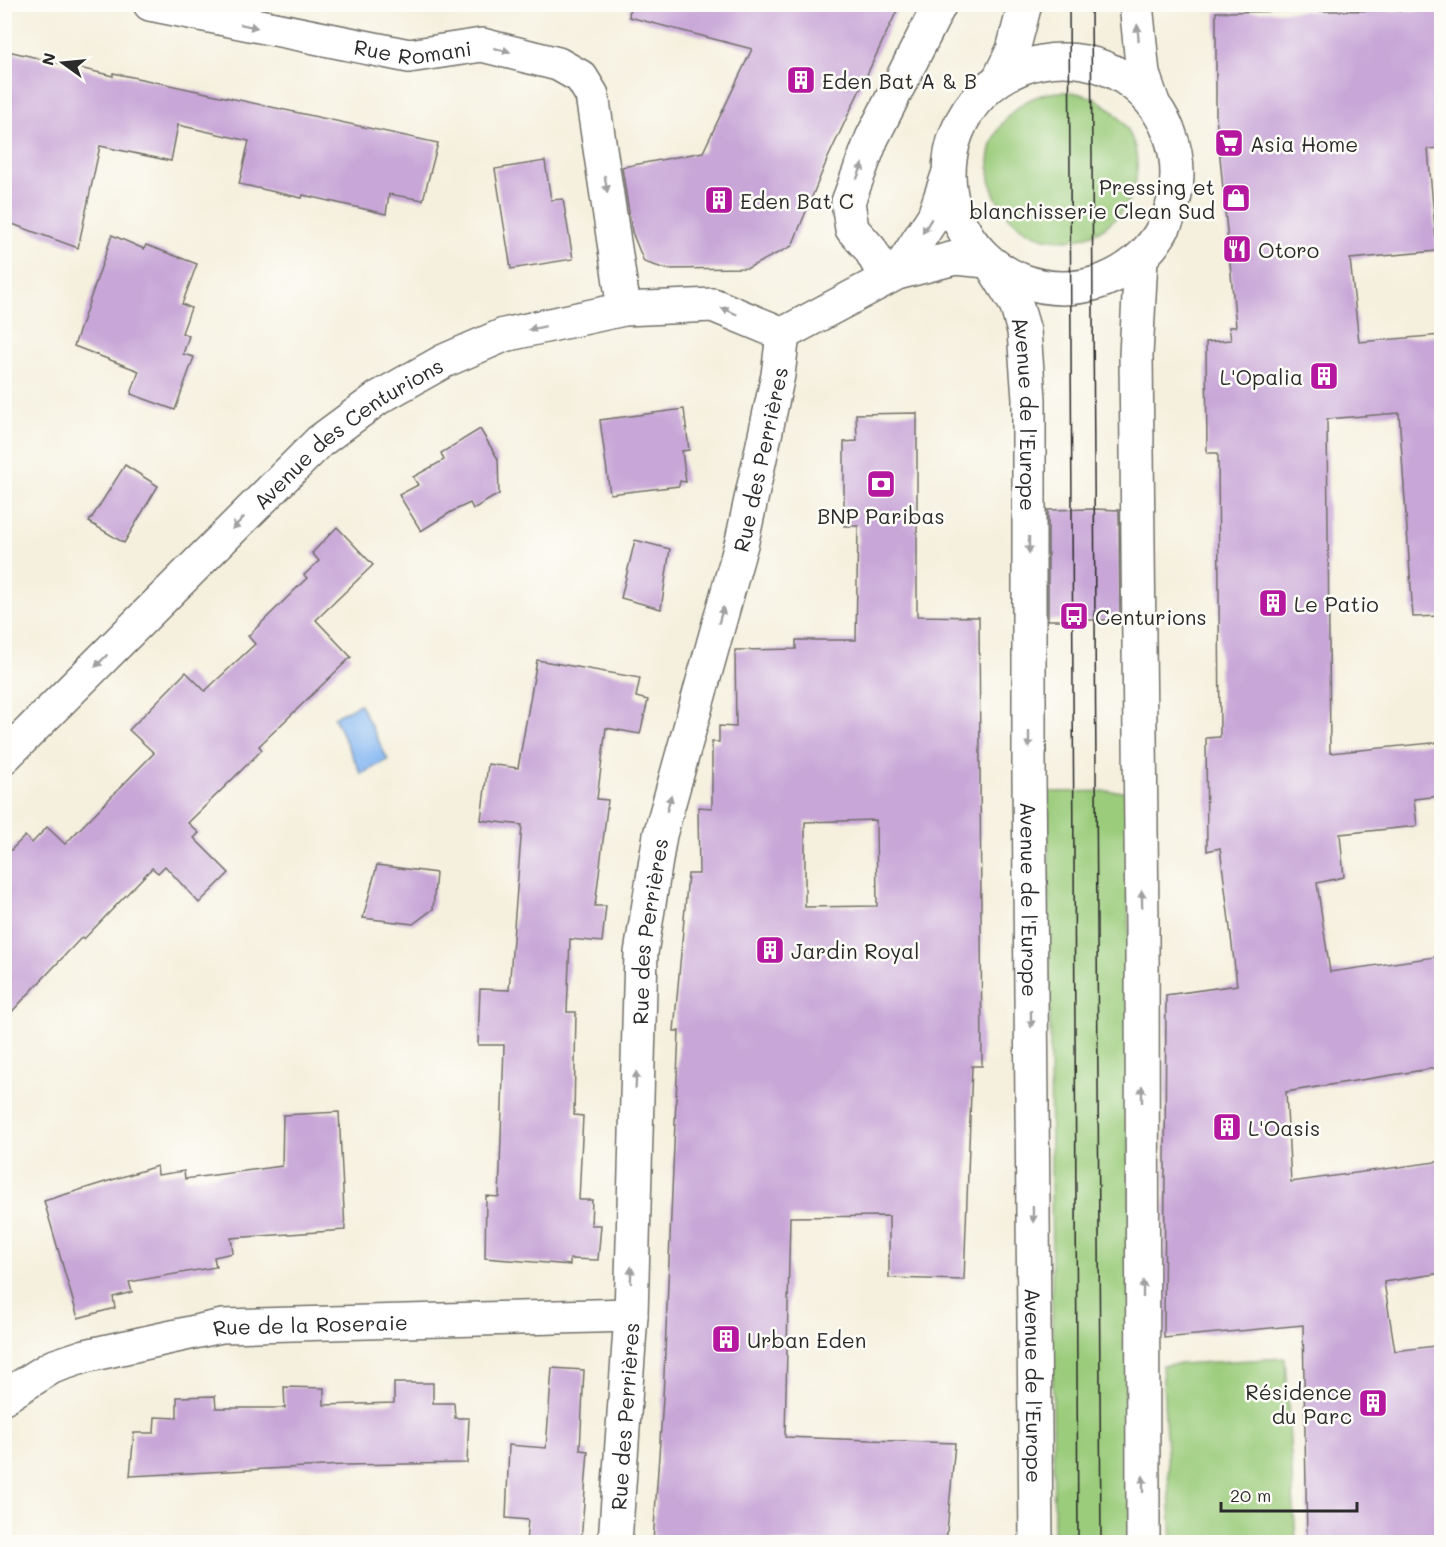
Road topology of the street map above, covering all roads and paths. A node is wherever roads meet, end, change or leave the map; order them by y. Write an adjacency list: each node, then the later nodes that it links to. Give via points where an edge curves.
1 (150, 4): 11 (street, Rue Romani, one-way to 11, via 409,56 482,45 558,64 581,77 592,94)
2 (940, 4): 10 (street, one-way to 2, via 852,230 848,202 872,138)
3 (1025, 4): 5 (street, via 1013,50)
4 (1136, 4): 6 (street, one-way to 4, via 1143,74)
5 (1000, 77): 6 (street, via 1034,62 1081,61 1125,78); 7 (street, via 972,103 958,129)
6 (1152, 103): 8 (street, via 1170,132 1177,165 1174,199 1162,231)
7 (948, 174): 9 (street, via 958,222); 10 (street, one-way to 10, via 933,216)
8 (1142, 258): 9 (street, via 1119,274 1093,285 1069,289 1023,282); 18 (street, one-way to 8, via 1136,355)
9 (989, 263): 10 (street, via 955,258); 17 (street, Avenue de l'Europe, one-way to 17, via 1016,304 1024,331 1029,399)
10 (892, 275): 12 (street)
11 (624, 309): 12 (street, Avenue des Centurions, one-way to 11, via 713,305); 13 (street, Avenue des Centurions, one-way to 13, via 504,335 444,361 378,398 320,441)
12 (783, 334): 14 (street, Rue des Perrières, one-way to 12, via 641,953 660,835 742,541)
13 (4, 757)
14 (631, 1315): 15 (street, Rue de la Roseraie, via 222,1326 52,1366); 16 (street, Rue des Perrières)
15 (4, 1397)
16 (615, 1542)
17 (1036, 1542)
18 (1143, 1542)

